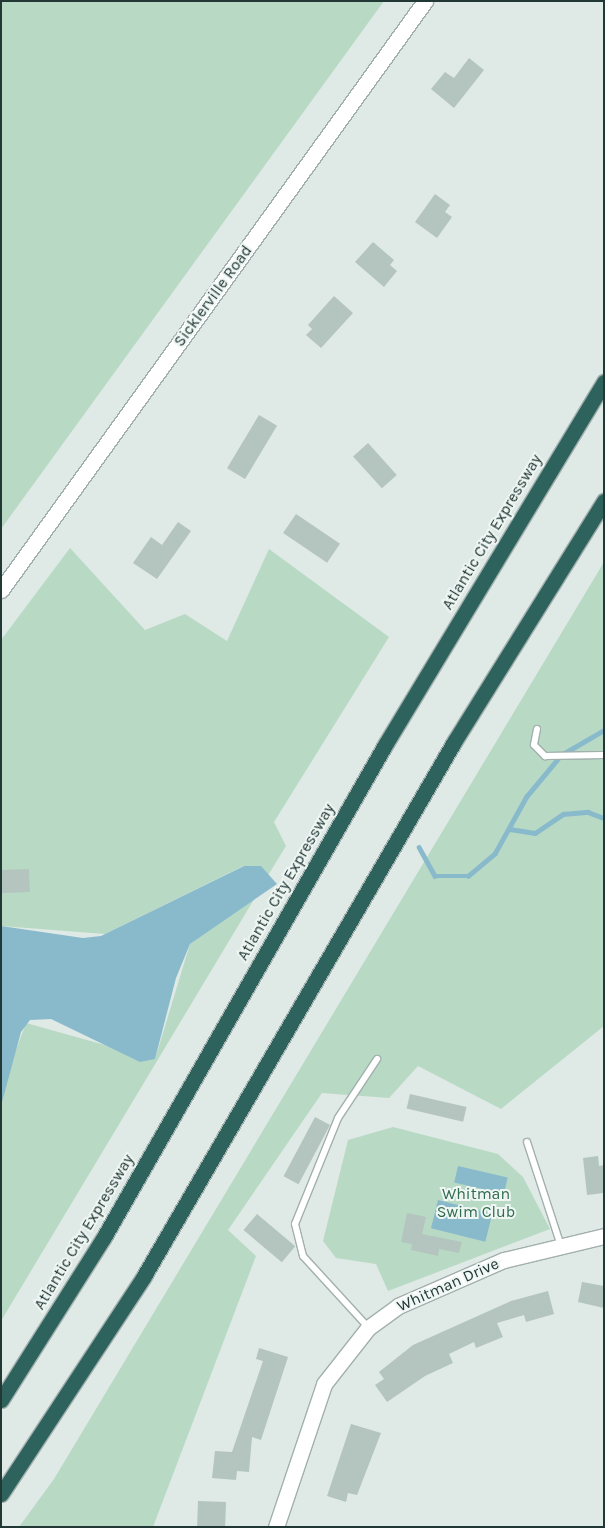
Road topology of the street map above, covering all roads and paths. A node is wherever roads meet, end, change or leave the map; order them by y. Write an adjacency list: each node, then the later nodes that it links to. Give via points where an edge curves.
1 (425, 1): 4 (main road, Sicklerville Road)
2 (604, 382): 12 (highway, Atlantic City Expressway, via 385,745 104,1237)
3 (604, 502): 13 (highway, via 454,742 144,1276)
4 (1, 590)
5 (536, 729): 6 (lane, via 534,745 545,756)
6 (604, 755)
7 (377, 1059): 11 (lane, via 338,1118 295,1224 303,1256)
8 (527, 1142): 10 (lane)
9 (604, 1236): 10 (main road, Whitman Drive)
10 (560, 1243): 11 (main road, Whitman Drive, via 504,1260 414,1298)
11 (368, 1328): 14 (main road, Whitman Drive, via 324,1384)
12 (1, 1400)
13 (1, 1494)
14 (276, 1527)

